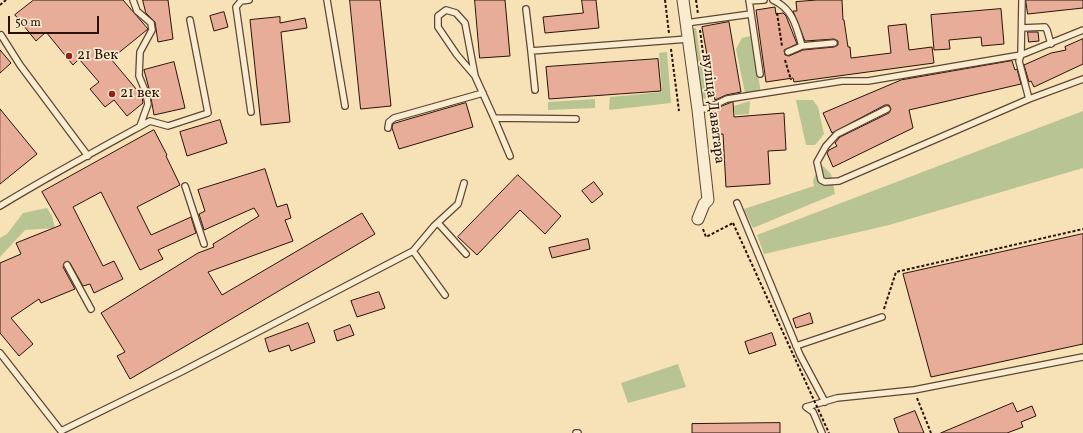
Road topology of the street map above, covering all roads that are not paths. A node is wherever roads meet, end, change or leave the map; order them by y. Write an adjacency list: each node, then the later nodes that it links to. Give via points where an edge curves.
1 (133, 0): 35 (lane, via 137,12 151,23 152,30 140,52 139,76 148,104)
2 (249, 0): 32 (lane, via 240,1 236,7)
3 (327, 0): 29 (lane)
4 (682, 0): 12 (street, вуліца Даватара)
5 (764, 0): 8 (lane)
6 (773, 0): 19 (lane, via 786,8 792,16)
7 (1022, 0): 13 (lane)
8 (749, 1): 10 (lane)
9 (526, 9): 20 (lane)
10 (751, 14): 12 (lane); 23 (lane)
11 (190, 20): 35 (lane, via 208,114 168,126 150,121)
12 (686, 23): 16 (street, вуліца Даватара)
13 (1022, 28): 18 (lane, via 1045,27); 22 (lane)
14 (1083, 30): 18 (lane)
15 (1, 35): 37 (lane, via 20,65)
16 (688, 39): 20 (lane); 31 (street, вуліца Даватара)
17 (834, 44): 19 (lane)
18 (1051, 44): 22 (lane)
19 (802, 46): 21 (lane)
20 (531, 51): 26 (lane)
21 (788, 52)
22 (1021, 55): 28 (lane, via 1019,61); 31 (lane, via 868,81 842,81 727,99)
23 (760, 74)
24 (475, 76): 24 (lane, via 465,23 456,13 446,10 438,16 438,27); 27 (lane)
25 (1083, 79): 28 (lane)
26 (535, 90)
27 (483, 93): 33 (lane); 36 (lane, via 394,118 389,122)
28 (1029, 99): 30 (lane, via 839,181 821,180 817,162 837,134)
29 (345, 106)
30 (887, 109)
31 (698, 110): 43 (street, вуліца Даватара, via 708,200)
32 (251, 112)
33 (494, 118): 34 (lane); 38 (lane)
34 (576, 119)
35 (140, 126): 37 (lane)
36 (388, 128)
37 (88, 156): 42 (lane, via 56,171)
38 (510, 156)
39 (464, 182): 44 (lane, via 458,204)
40 (185, 186): 45 (lane)
41 (737, 203): 52 (lane)
42 (0, 206)
43 (698, 219)
44 (438, 223): 46 (lane); 47 (lane)
45 (204, 244)
46 (413, 250): 49 (lane); 56 (lane, via 181,372)
47 (466, 254)
48 (67, 265): 50 (lane)
49 (445, 295)
50 (91, 309)
51 (882, 318): 52 (lane)
52 (796, 346): 55 (lane)
53 (0, 353): 56 (lane)
54 (1083, 357): 55 (lane, via 914,390 837,398)
55 (825, 402): 57 (lane, via 806,407 812,412)
56 (59, 432)
57 (822, 433)

